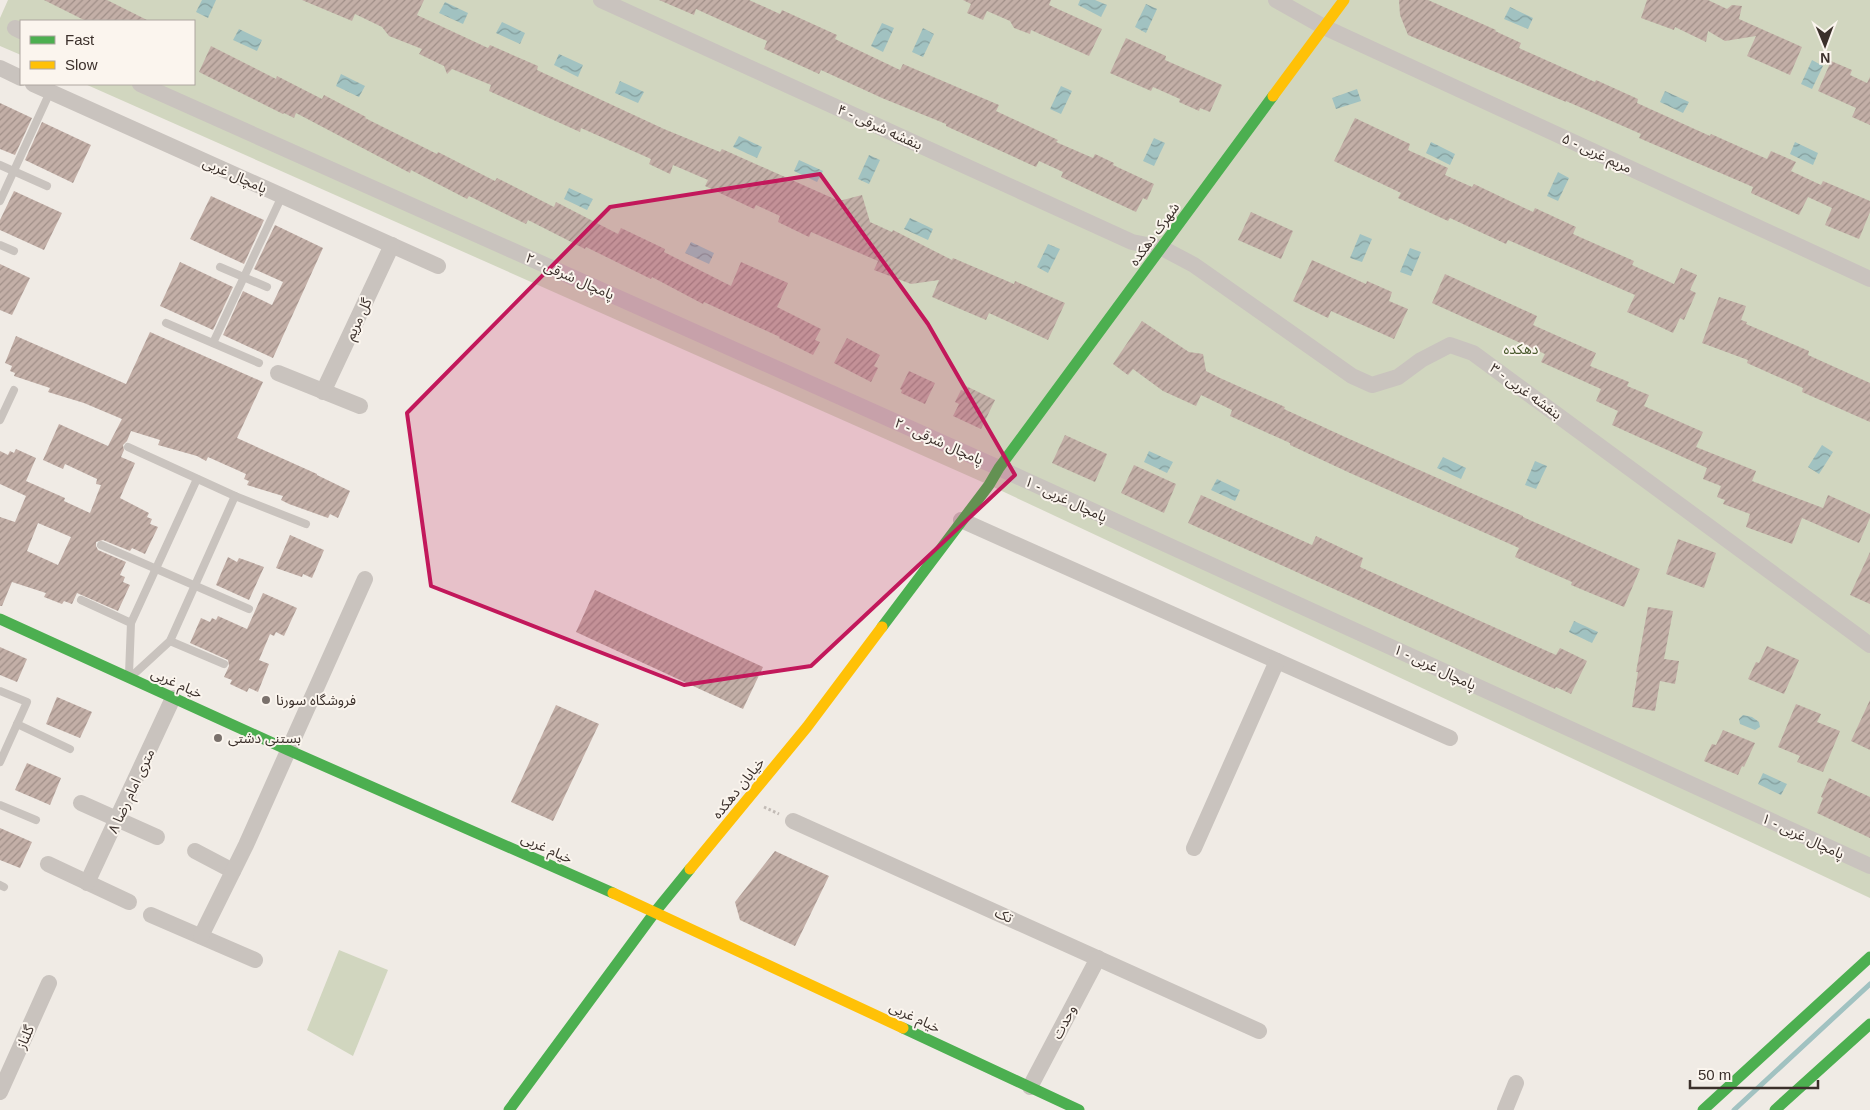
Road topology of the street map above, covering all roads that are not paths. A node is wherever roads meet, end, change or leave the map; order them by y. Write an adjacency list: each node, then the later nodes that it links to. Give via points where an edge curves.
1 (601, 0): 17 (street, بنفشه شرقی - ۴, via 1132,242)
2 (1276, 0): 4 (street, مریم غربی - ۵)
3 (1344, 0): 4 (street, شهرک دهکده)
4 (1324, 27): 17 (street, شهرک دهکده); 22 (street, مریم غربی - ۵)
5 (0, 68): 6 (street)
6 (20, 78)
7 (35, 85): 9 (street, پامچال غربی)
8 (142, 85): 33 (street, پامچال شرقی - ۲)
9 (50, 92): 11 (lane); 13 (street, پامچال غربی)
10 (0, 165): 11 (lane)
11 (14, 171): 12 (lane); 14 (lane)
12 (47, 186)
13 (282, 196): 16 (street, پامچال غربی); 21 (lane)
14 (0, 201)
15 (0, 245): 18 (lane)
16 (392, 246): 20 (street, پامچال غربی); 29 (street, گل مریم)
17 (1162, 248): 33 (street, شهرک دهکده); 48 (street, بنفشه غربی - ۳, via 1194,265 1352,376 1372,385 1398,377 1450,345 1473,352)
18 (14, 251)
19 (220, 266): 21 (lane)
20 (438, 266)
21 (243, 277): 23 (lane); 25 (lane)
22 (1870, 279)
23 (266, 288)
24 (166, 323): 25 (lane)
25 (212, 343): 26 (lane)
26 (259, 363)
27 (278, 373): 29 (street)
28 (14, 390): 31 (lane)
29 (323, 392): 30 (street)
30 (360, 406)
31 (0, 420)
32 (128, 447): 34 (lane)
33 (999, 468): 35 (street, شهرک دهکده); 68 (street, پامچال غربی - ۱)
34 (197, 479): 36 (lane); 40 (lane)
35 (989, 485): 37 (street, خیابان دهکده)
36 (235, 496): 38 (lane); 42 (lane)
37 (961, 520): 49 (street); 72 (street, خیابان دهکده, via 807,728)
38 (306, 524)
39 (101, 545): 40 (lane)
40 (156, 569): 42 (lane); 46 (lane)
41 (365, 578): 57 (street)
42 (195, 586): 44 (lane); 47 (lane)
43 (81, 600): 46 (lane)
44 (249, 609)
45 (0, 619): 51 (street, خیام غربی)
46 (131, 623): 51 (lane)
47 (170, 641): 50 (lane); 51 (lane)
48 (1870, 645)
49 (1277, 661): 55 (street); 65 (street)
50 (224, 664)
51 (129, 678): 53 (street, خیام غربی)
52 (0, 690): 54 (lane, via 27,702)
53 (173, 698): 57 (street, خیام غربی); 62 (street, ۸ متری امام رضا)
54 (17, 724): 56 (lane); 58 (lane)
55 (1450, 738)
56 (70, 749)
57 (288, 750): 69 (street); 72 (street, خیام غربی)
58 (0, 762)
59 (81, 803): 62 (street)
60 (0, 805): 61 (lane)
61 (36, 820)
62 (118, 820): 64 (street); 70 (street, ۸ متری امام رضا)
63 (793, 821): 76 (street, تک)
64 (157, 837)
65 (1194, 848)
66 (195, 850): 69 (street)
67 (48, 864): 70 (street)
68 (1870, 866)
69 (234, 871): 74 (street)
70 (87, 883): 71 (street)
71 (129, 902)
72 (655, 912): 82 (street, خیام غربی); 84 (street, خیابان دهکده)
73 (151, 915): 74 (street)
74 (201, 936): 77 (street)
75 (1870, 957): 87 (street)
76 (1098, 958): 80 (street, تک); 82 (street, وحدت)
77 (255, 960)
78 (49, 983): 83 (street, گلناز)
79 (1870, 1024): 88 (street)
80 (1259, 1031)
81 (1516, 1083): 86 (street)
82 (1030, 1088): 85 (street, خیام غربی)
83 (0, 1092)
84 (509, 1110)
85 (1079, 1110)
86 (1505, 1110)
87 (1703, 1110)
88 (1775, 1110)

